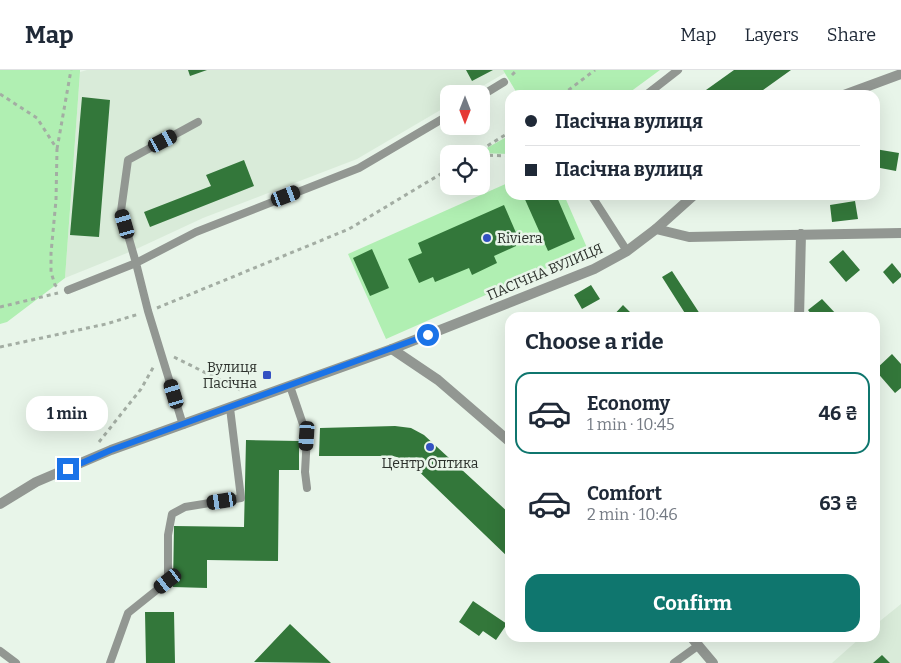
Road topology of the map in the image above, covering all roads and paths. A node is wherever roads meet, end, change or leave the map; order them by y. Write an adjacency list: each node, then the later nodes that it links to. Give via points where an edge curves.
1 (72, 70): 15 (path)
2 (595, 70): 6 (path)
3 (678, 70): 7 (lane)
4 (901, 74): 8 (street)
5 (504, 82): 9 (lane)
6 (569, 90)
7 (652, 90)
8 (858, 90)
9 (490, 91)
10 (0, 94): 15 (path, via 37,118)
11 (440, 120): 25 (lane, via 359,168 196,232)
12 (198, 122): 25 (lane, via 128,160 121,211)
13 (505, 135): 14 (path)
14 (489, 145)
15 (57, 150): 26 (path, via 51,272 55,285)
16 (490, 155): 17 (path)
17 (505, 156)
18 (440, 174): 28 (path, via 348,229)
19 (594, 200): 24 (lane)
20 (688, 200): 21 (street, ПАСІЧНА ВУЛИЦЯ)
21 (656, 229): 23 (street, via 689,236); 24 (street, ПАСІЧНА ВУЛИЦЯ)
22 (901, 233): 23 (street)
23 (801, 234): 29 (street)
24 (626, 250): 32 (street, ПАСІЧНА ВУЛИЦЯ, via 594,269)
25 (136, 263): 26 (lane); 28 (lane)
26 (68, 290): 27 (path)
27 (0, 307)
28 (148, 311): 30 (path, via 106,324); 31 (lane)
29 (799, 312)
30 (0, 347)
31 (159, 348): 34 (path); 36 (lane); 38 (path, via 141,388)
32 (392, 349): 33 (street, ПАСІЧНА ВУЛИЦЯ); 37 (street, via 438,380)
33 (290, 386): 34 (street, ПАСІЧНА ВУЛИЦЯ); 39 (lane, via 307,436 304,472)
34 (256, 399): 35 (street, ПАСІЧНА ВУЛИЦЯ)
35 (230, 408): 36 (street, ПАСІЧНА ВУЛИЦЯ); 45 (lane, via 241,498 185,507 172,514 168,535 168,581 128,613)
36 (183, 425): 38 (street, ПАСІЧНА ВУЛИЦЯ)
37 (505, 438)
38 (84, 462): 40 (street, ПАСІЧНА ВУЛИЦЯ, via 36,482)
39 (307, 488)
40 (0, 504)
41 (696, 642): 46 (lane)
42 (699, 642): 47 (street)
43 (0, 651): 44 (lane)
44 (16, 663)
45 (110, 663)
46 (674, 663)
47 (713, 663)

